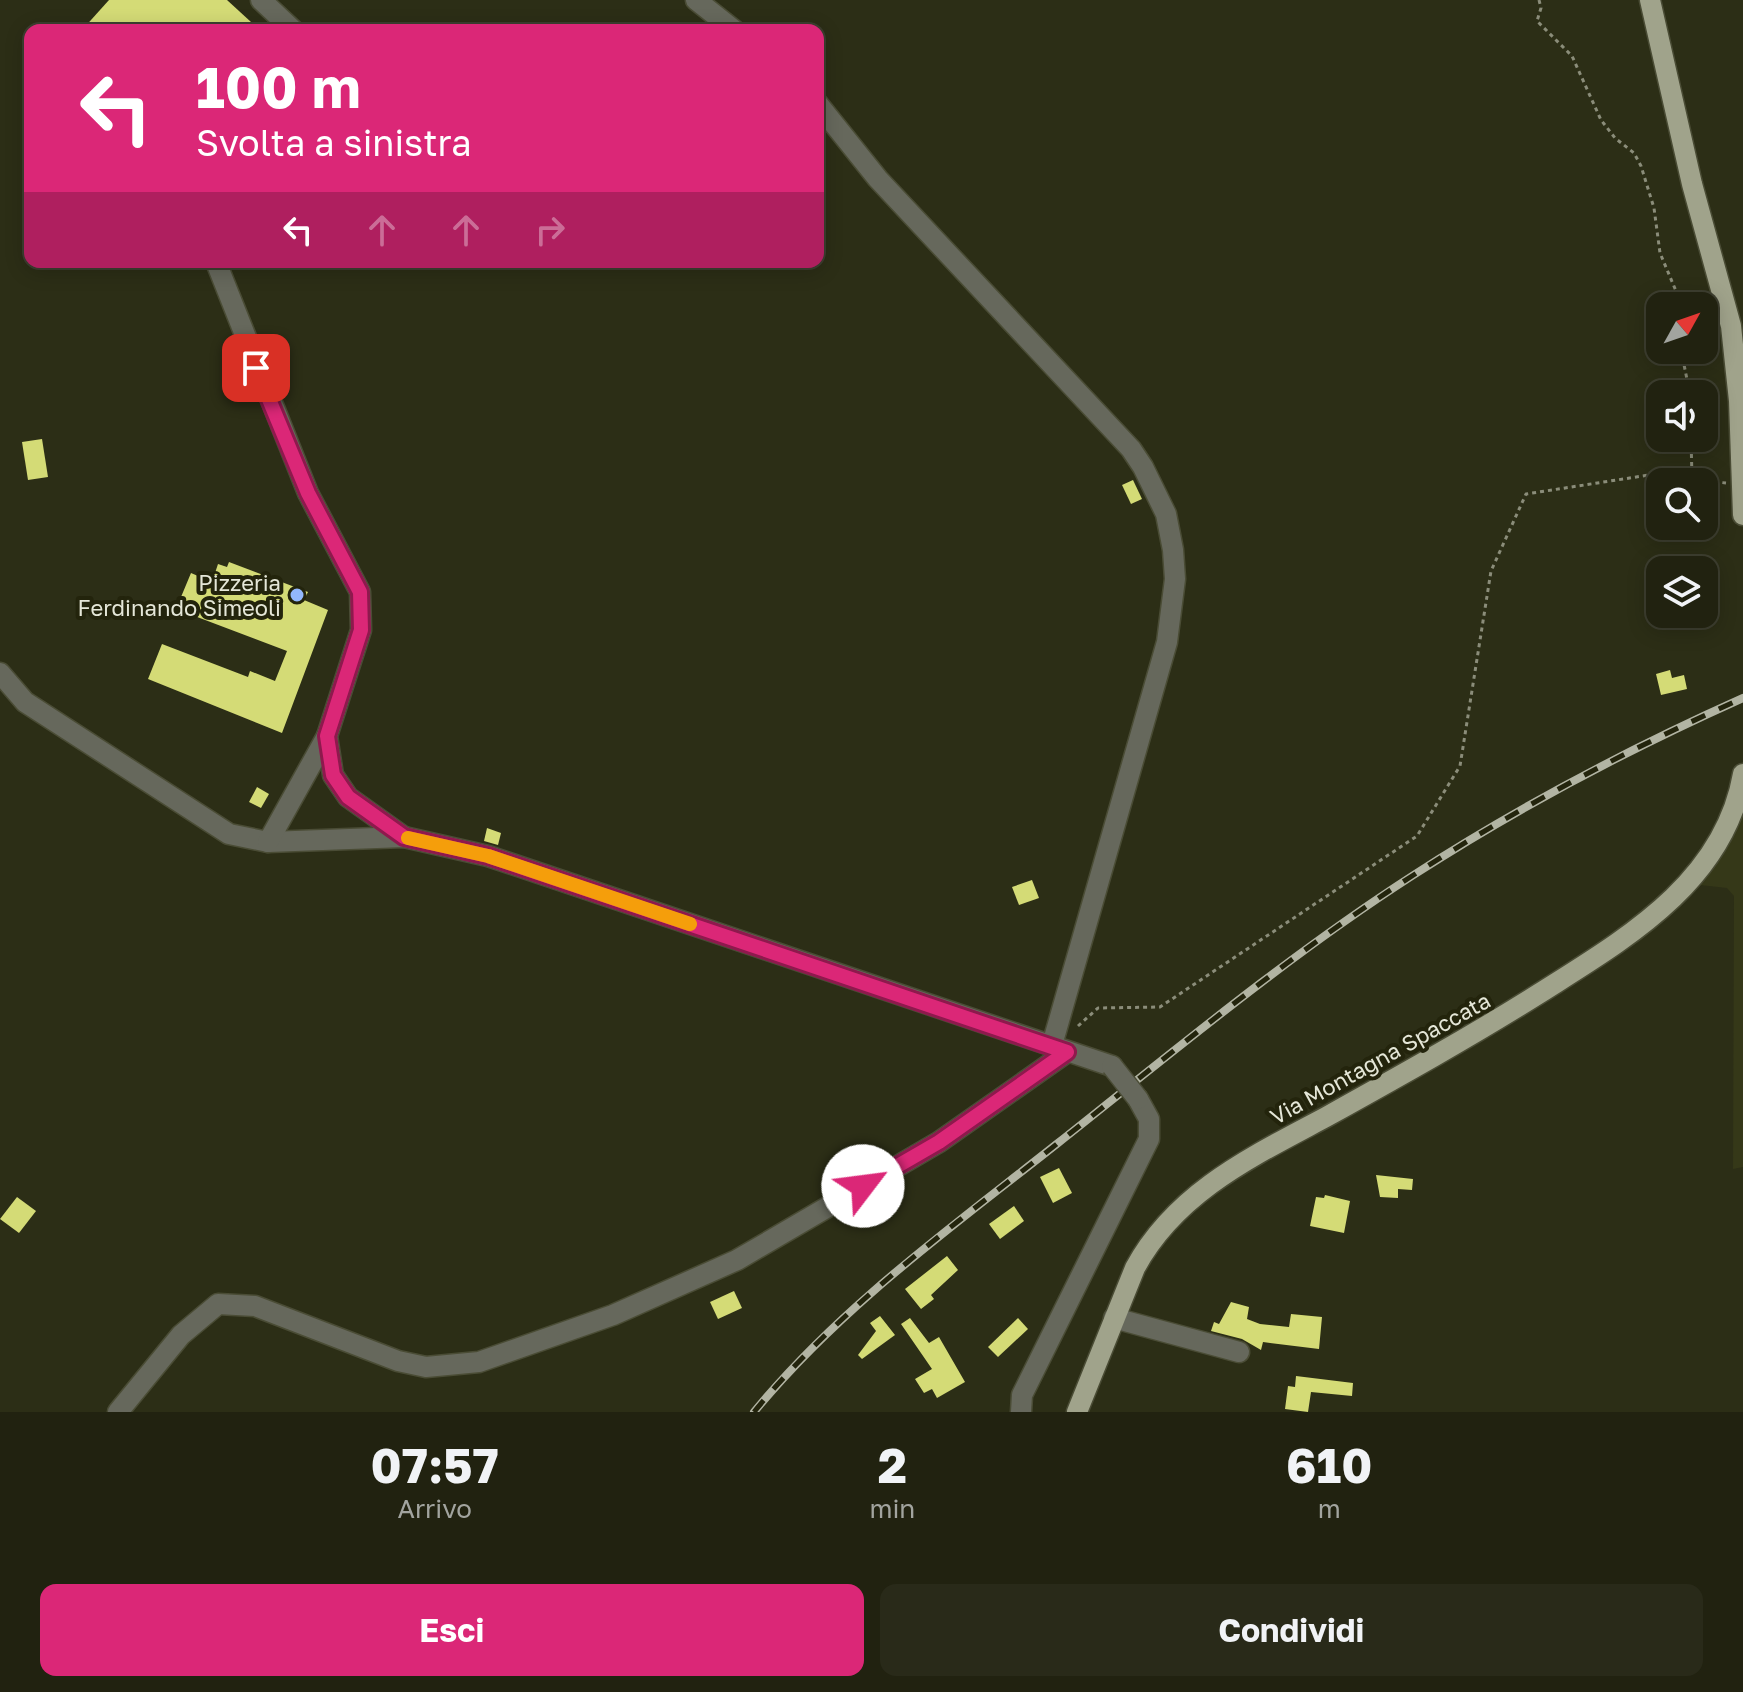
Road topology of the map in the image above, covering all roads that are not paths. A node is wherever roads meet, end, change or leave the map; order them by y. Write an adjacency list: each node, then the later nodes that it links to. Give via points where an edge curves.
1 (261, 0): 4 (street)
2 (696, 0): 5 (street)
3 (1650, 0): 8 (main road, via 1692,184)
4 (287, 24)
5 (726, 24)
6 (824, 112): 17 (street, via 878,179 1131,449 1166,514 1175,579 1167,642)
7 (218, 268): 13 (street, via 308,493 360,592 361,630)
8 (1735, 309): 9 (main road)
9 (1741, 401): 10 (main road)
10 (1742, 485): 11 (main road)
11 (1743, 515)
12 (0, 673): 16 (street, via 25,702 229,834)
13 (327, 736): 15 (street, via 333,775 348,797); 16 (street)
14 (1743, 774): 18 (main road, Via Montagna Spaccata, via 1707,860 1639,930 1464,1041 1214,1181 1183,1204 1146,1247)
15 (404, 837): 16 (street); 17 (street, via 488,856)
16 (268, 842)
17 (1059, 1048): 20 (street, via 939,1142 737,1260 613,1315 479,1362 426,1367 255,1306 218,1304 181,1335); 21 (street, bridge, via 1112,1066 1149,1119 1149,1139 1022,1395)
18 (1114, 1318): 19 (street); 22 (main road, Via Montagna Spaccata)
19 (1239, 1352)
20 (118, 1412)
21 (1021, 1412)
22 (1077, 1412)

